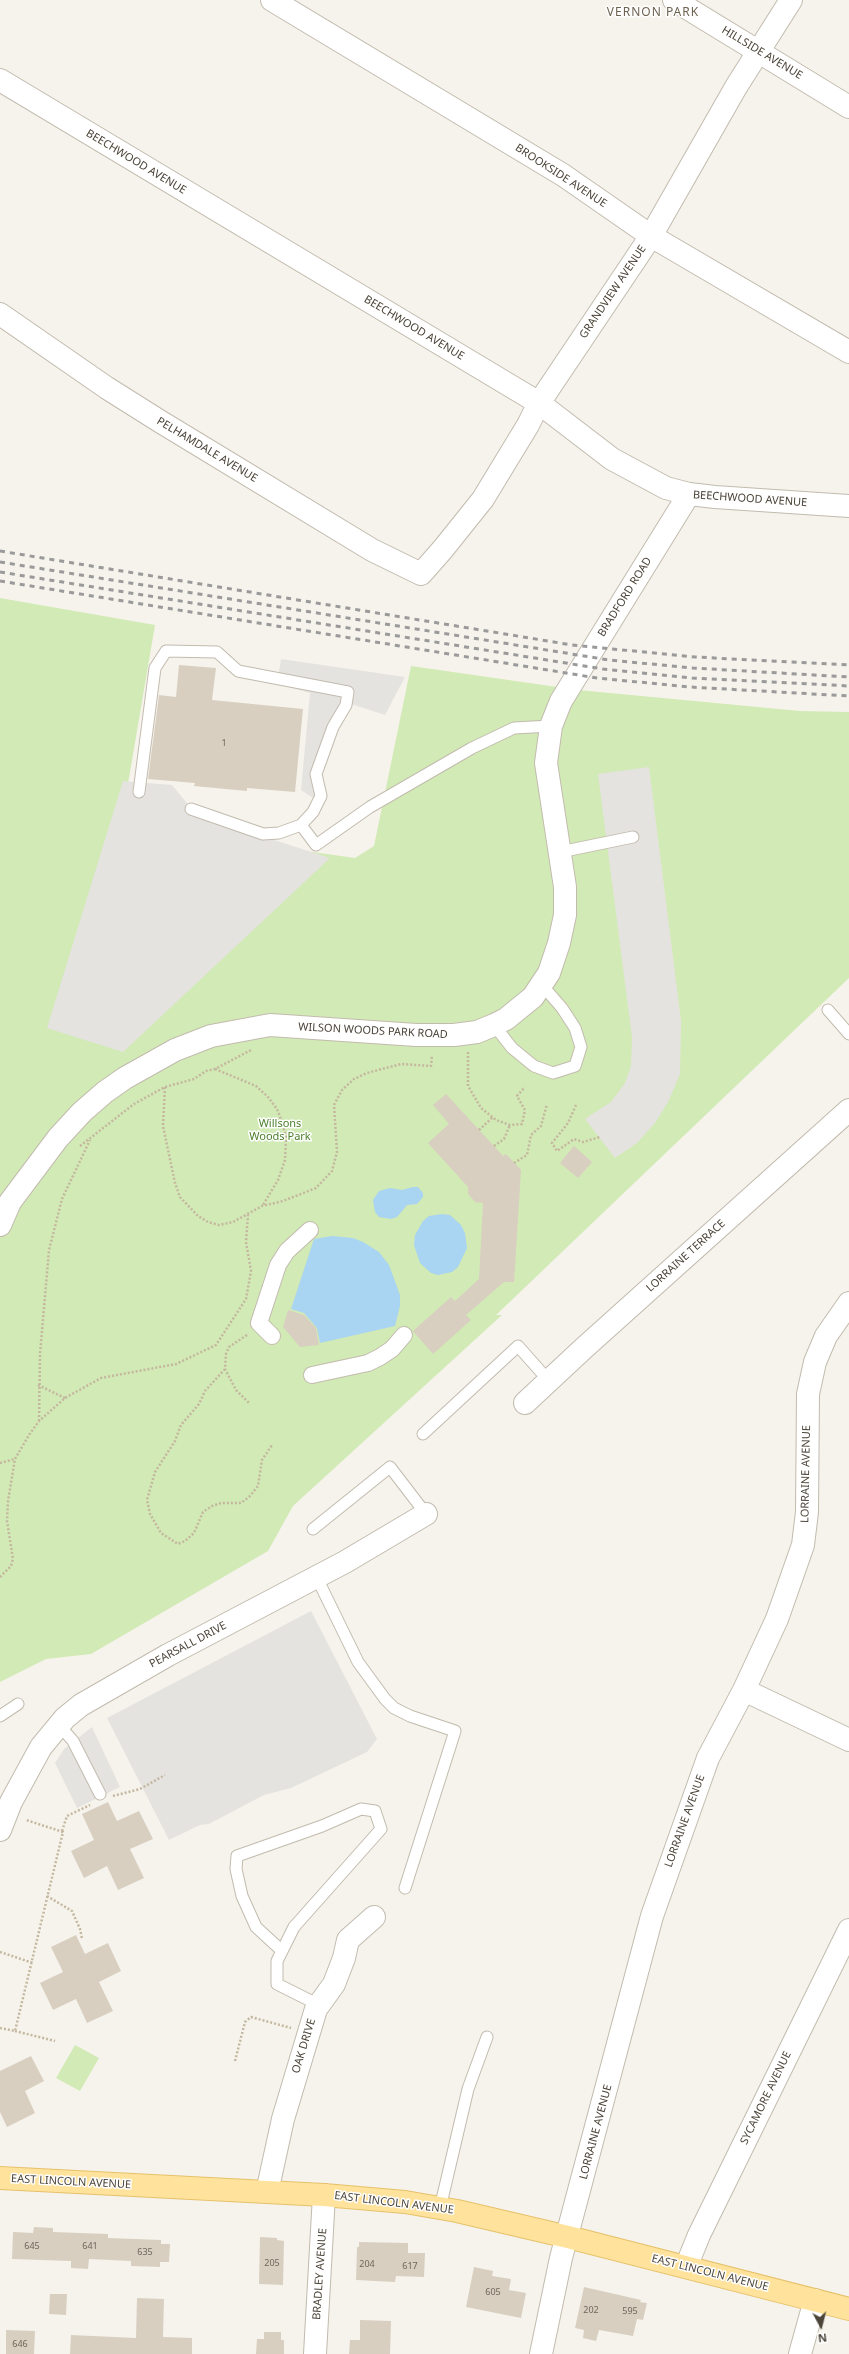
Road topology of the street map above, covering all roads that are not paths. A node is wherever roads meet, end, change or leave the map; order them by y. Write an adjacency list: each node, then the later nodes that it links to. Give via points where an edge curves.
1 (272, 0): 7 (street, BROOKSIDE AVENUE, via 563,175)
2 (674, 0): 4 (street, HILLSIDE AVENUE)
3 (791, 0): 4 (street, GRANDVIEW AVENUE)
4 (759, 52): 6 (street, HILLSIDE AVENUE); 7 (street, GRANDVIEW AVENUE)
5 (0, 80): 10 (street, BEECHWOOD AVENUE)
6 (849, 107)
7 (650, 236): 9 (street, BROOKSIDE AVENUE); 10 (street, GRANDVIEW AVENUE)
8 (0, 314): 13 (street, PELHAMDALE AVENUE, via 161,422 372,550)
9 (849, 352)
10 (539, 403): 11 (street, BEECHWOOD AVENUE, via 612,459 666,488); 13 (street, GRANDVIEW AVENUE, via 482,499)
11 (689, 494): 12 (street, BEECHWOOD AVENUE); 14 (street, BRADFORD ROAD)
12 (849, 506)
13 (421, 574)
14 (561, 701): 15 (street, WILSON WOODS PARK ROAD)
15 (551, 726): 18 (lane, via 514,728 472,748 370,807 316,845); 20 (street, WILSON WOODS PARK ROAD, via 546,763)
16 (139, 792): 18 (lane, via 155,668 166,651 217,652 238,671 348,692 346,705 333,727 316,774 321,796 313,812)
17 (191, 809): 18 (lane, via 263,834 279,833)
18 (301, 825)
19 (633, 838): 20 (lane)
20 (560, 852): 21 (street, WILSON WOODS PARK ROAD, via 565,887 565,915 559,943)
21 (542, 986): 23 (street, WILSON WOODS PARK ROAD, via 521,1008); 23 (lane, via 562,1008 575,1028 581,1048 575,1066 553,1073 534,1066 512,1048)
22 (828, 1010): 24 (lane)
23 (494, 1026): 26 (street, WILSON WOODS PARK ROAD, via 454,1036 270,1025 211,1036 156,1059 105,1092 58,1138)
24 (849, 1034)
25 (849, 1110): 33 (street, LORRAINE TERRACE)
26 (5, 1199): 27 (street, WILSON WOODS PARK ROAD)
27 (0, 1225)
28 (310, 1230): 31 (street, via 287,1251 278,1266 259,1323)
29 (849, 1303): 39 (street, LORRAINE AVENUE, via 826,1336 815,1362 808,1394 807,1512 803,1545 777,1619)
30 (404, 1335): 32 (street, via 392,1349 368,1363)
31 (272, 1336)
32 (312, 1375)
33 (549, 1381): 34 (street, LORRAINE TERRACE); 35 (lane, via 518,1346)
34 (525, 1403)
35 (423, 1434)
36 (426, 1514): 37 (lane, via 390,1467); 38 (street, PEARSALL DRIVE, via 388,1538)
37 (314, 1529)
38 (316, 1576): 42 (street, PEARSALL DRIVE, via 117,1684 81,1705); 46 (lane, via 358,1662 385,1699 394,1708 410,1716 456,1731)
39 (744, 1690): 43 (street); 56 (street, LORRAINE AVENUE, via 708,1758 652,1916)
40 (18, 1704): 41 (lane)
41 (0, 1716)
42 (59, 1725): 44 (lane, via 73,1741); 45 (street, PEARSALL DRIVE, via 41,1747)
43 (849, 1740)
44 (100, 1794)
45 (1, 1825)
46 (405, 1888)
47 (374, 1917): 50 (street, OAK DRIVE, via 348,1940 334,1984)
48 (849, 1930): 57 (street, SYCAMORE AVENUE, via 699,2235)
49 (281, 1950): 49 (lane, via 294,1926 381,1828 375,1811 361,1809 322,1826 237,1856 236,1869 242,1896 256,1927); 50 (lane, via 277,1961 277,1984)
50 (319, 2005): 53 (street, OAK DRIVE, via 282,2119)
51 (487, 2037): 55 (lane, via 468,2089)
52 (0, 2178): 53 (main road, EAST LINCOLN AVENUE)
53 (267, 2192): 54 (main road, EAST LINCOLN AVENUE)
54 (324, 2195): 55 (main road, EAST LINCOLN AVENUE, via 405,2202); 60 (street, BRADLEY AVENUE)
55 (440, 2208): 56 (main road, EAST LINCOLN AVENUE)
56 (568, 2237): 57 (main road, EAST LINCOLN AVENUE); 61 (street, LORRAINE AVENUE)
57 (686, 2267): 58 (main road, EAST LINCOLN AVENUE)
58 (815, 2300): 59 (main road, EAST LINCOLN AVENUE); 62 (street)
59 (849, 2309)
60 (315, 2354)
61 (541, 2354)
62 (800, 2354)

